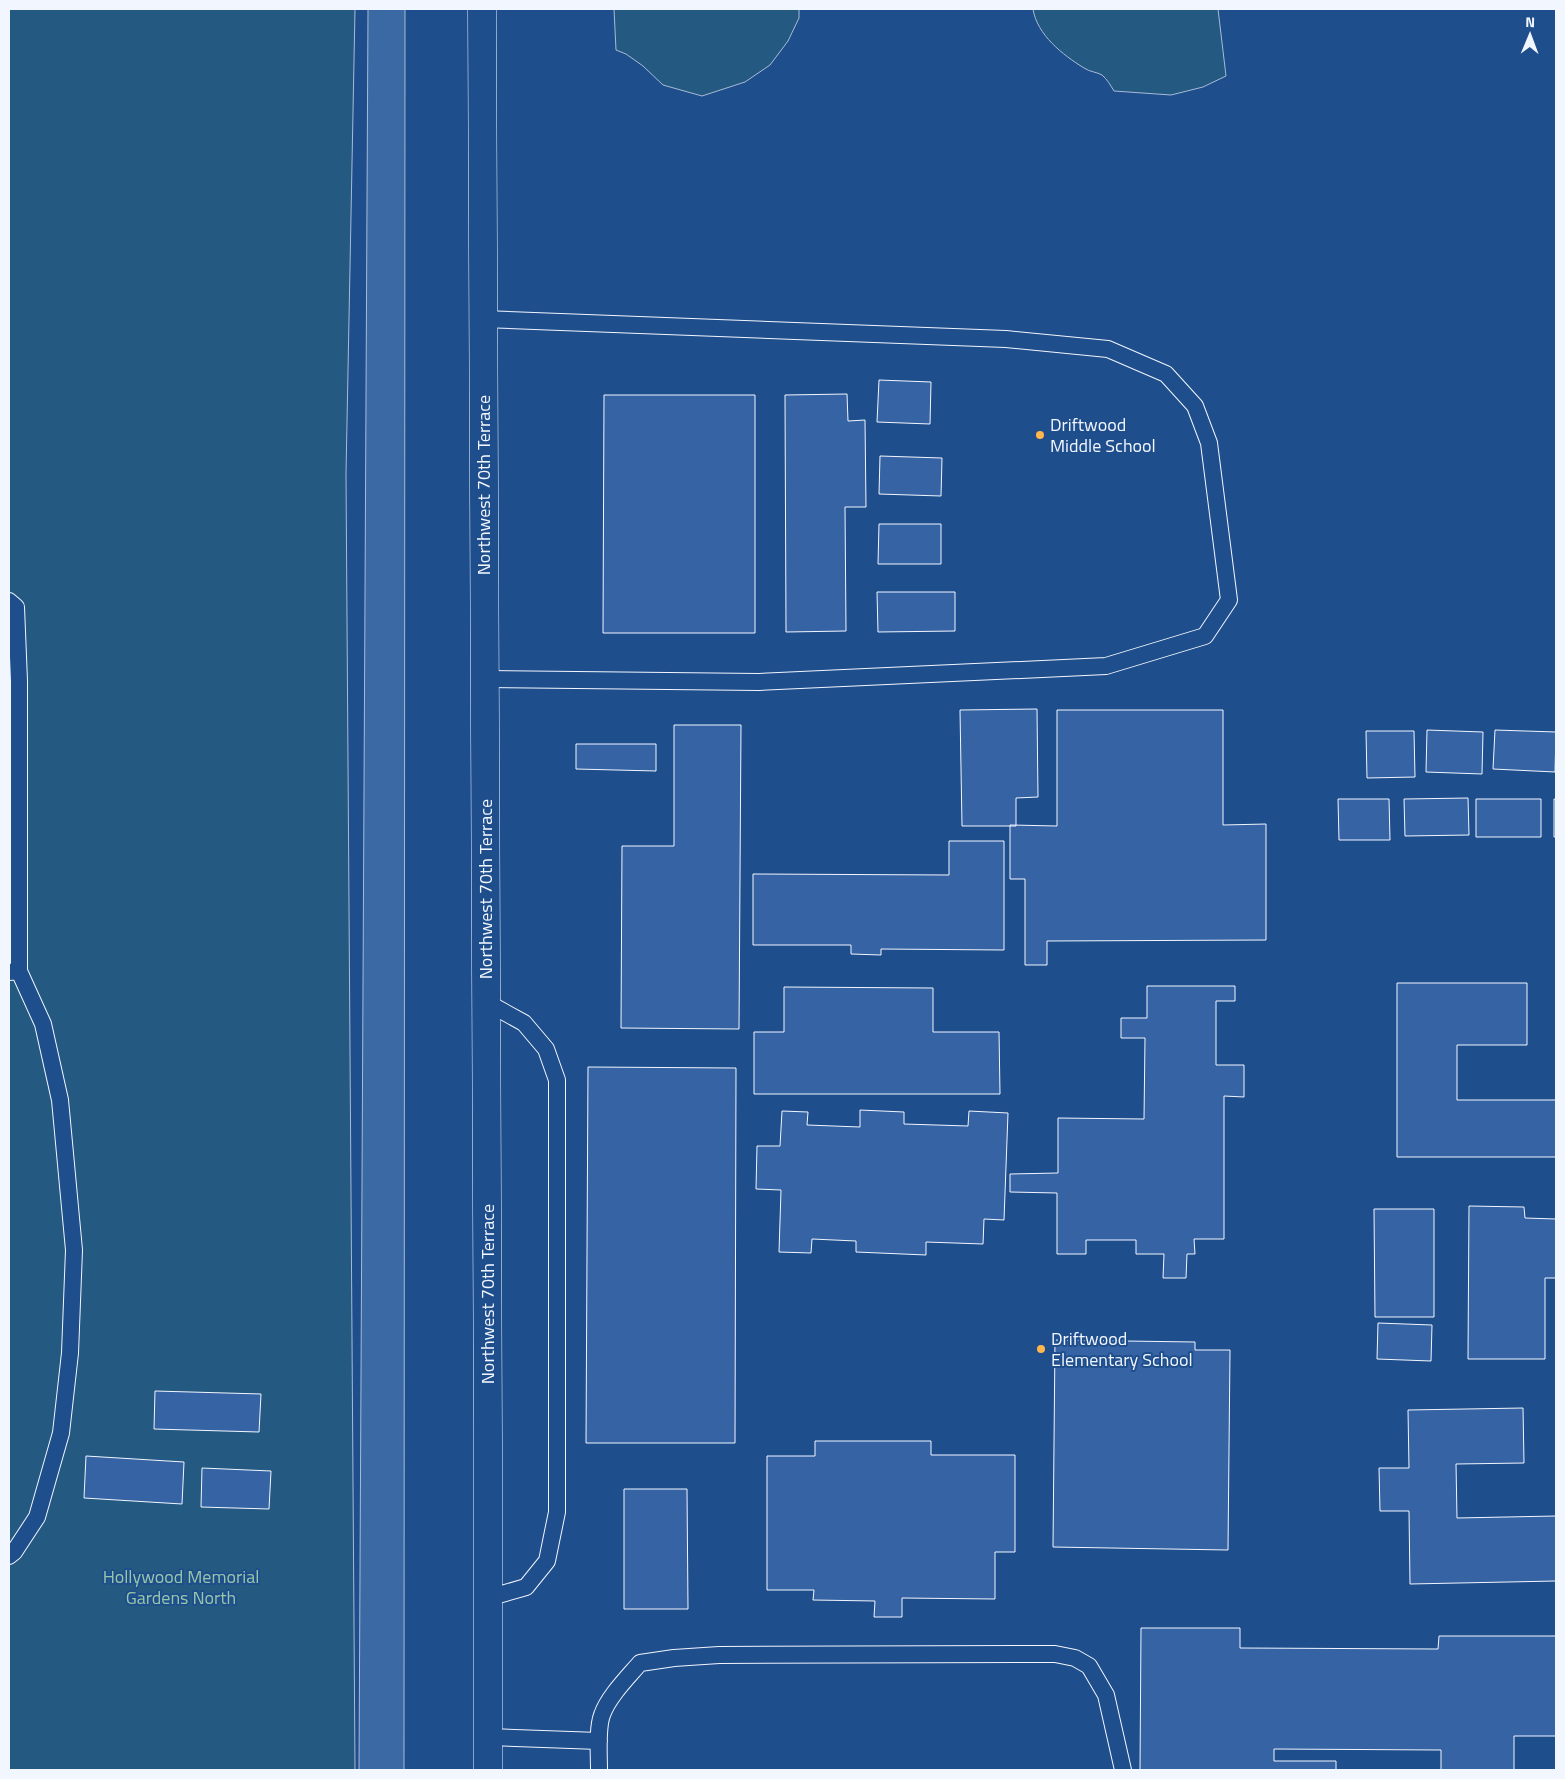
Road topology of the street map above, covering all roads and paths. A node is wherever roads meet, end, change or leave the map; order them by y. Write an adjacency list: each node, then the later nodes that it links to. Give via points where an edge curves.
1 (482, 9): 2 (street, Northwest 70th Terrace)
2 (483, 319): 4 (street, Northwest 70th Terrace); 4 (lane, via 1006,339 1108,349 1166,374 1195,406 1209,443 1229,600 1206,636 1106,666 759,682)
3 (9, 601): 5 (lane, via 16,607 19,681)
4 (485, 679): 6 (street, Northwest 70th Terrace)
5 (14, 971): 7 (lane, via 43,1024 60,1100 74,1250 70,1353 61,1433 37,1517)
6 (486, 1002): 8 (street, Northwest 70th Terrace); 8 (lane, via 524,1023 546,1049 557,1080 557,1512 547,1561 526,1587)
7 (9, 1556)
8 (488, 1598): 9 (street, Northwest 70th Terrace)
9 (488, 1737): 10 (lane); 11 (street, Northwest 70th Terrace)
10 (599, 1742): 12 (lane); 13 (lane, via 602,1715 640,1663 720,1655 1055,1654 1075,1658 1089,1666 1102,1688)
11 (488, 1770)
12 (599, 1770)
13 (1123, 1770)

